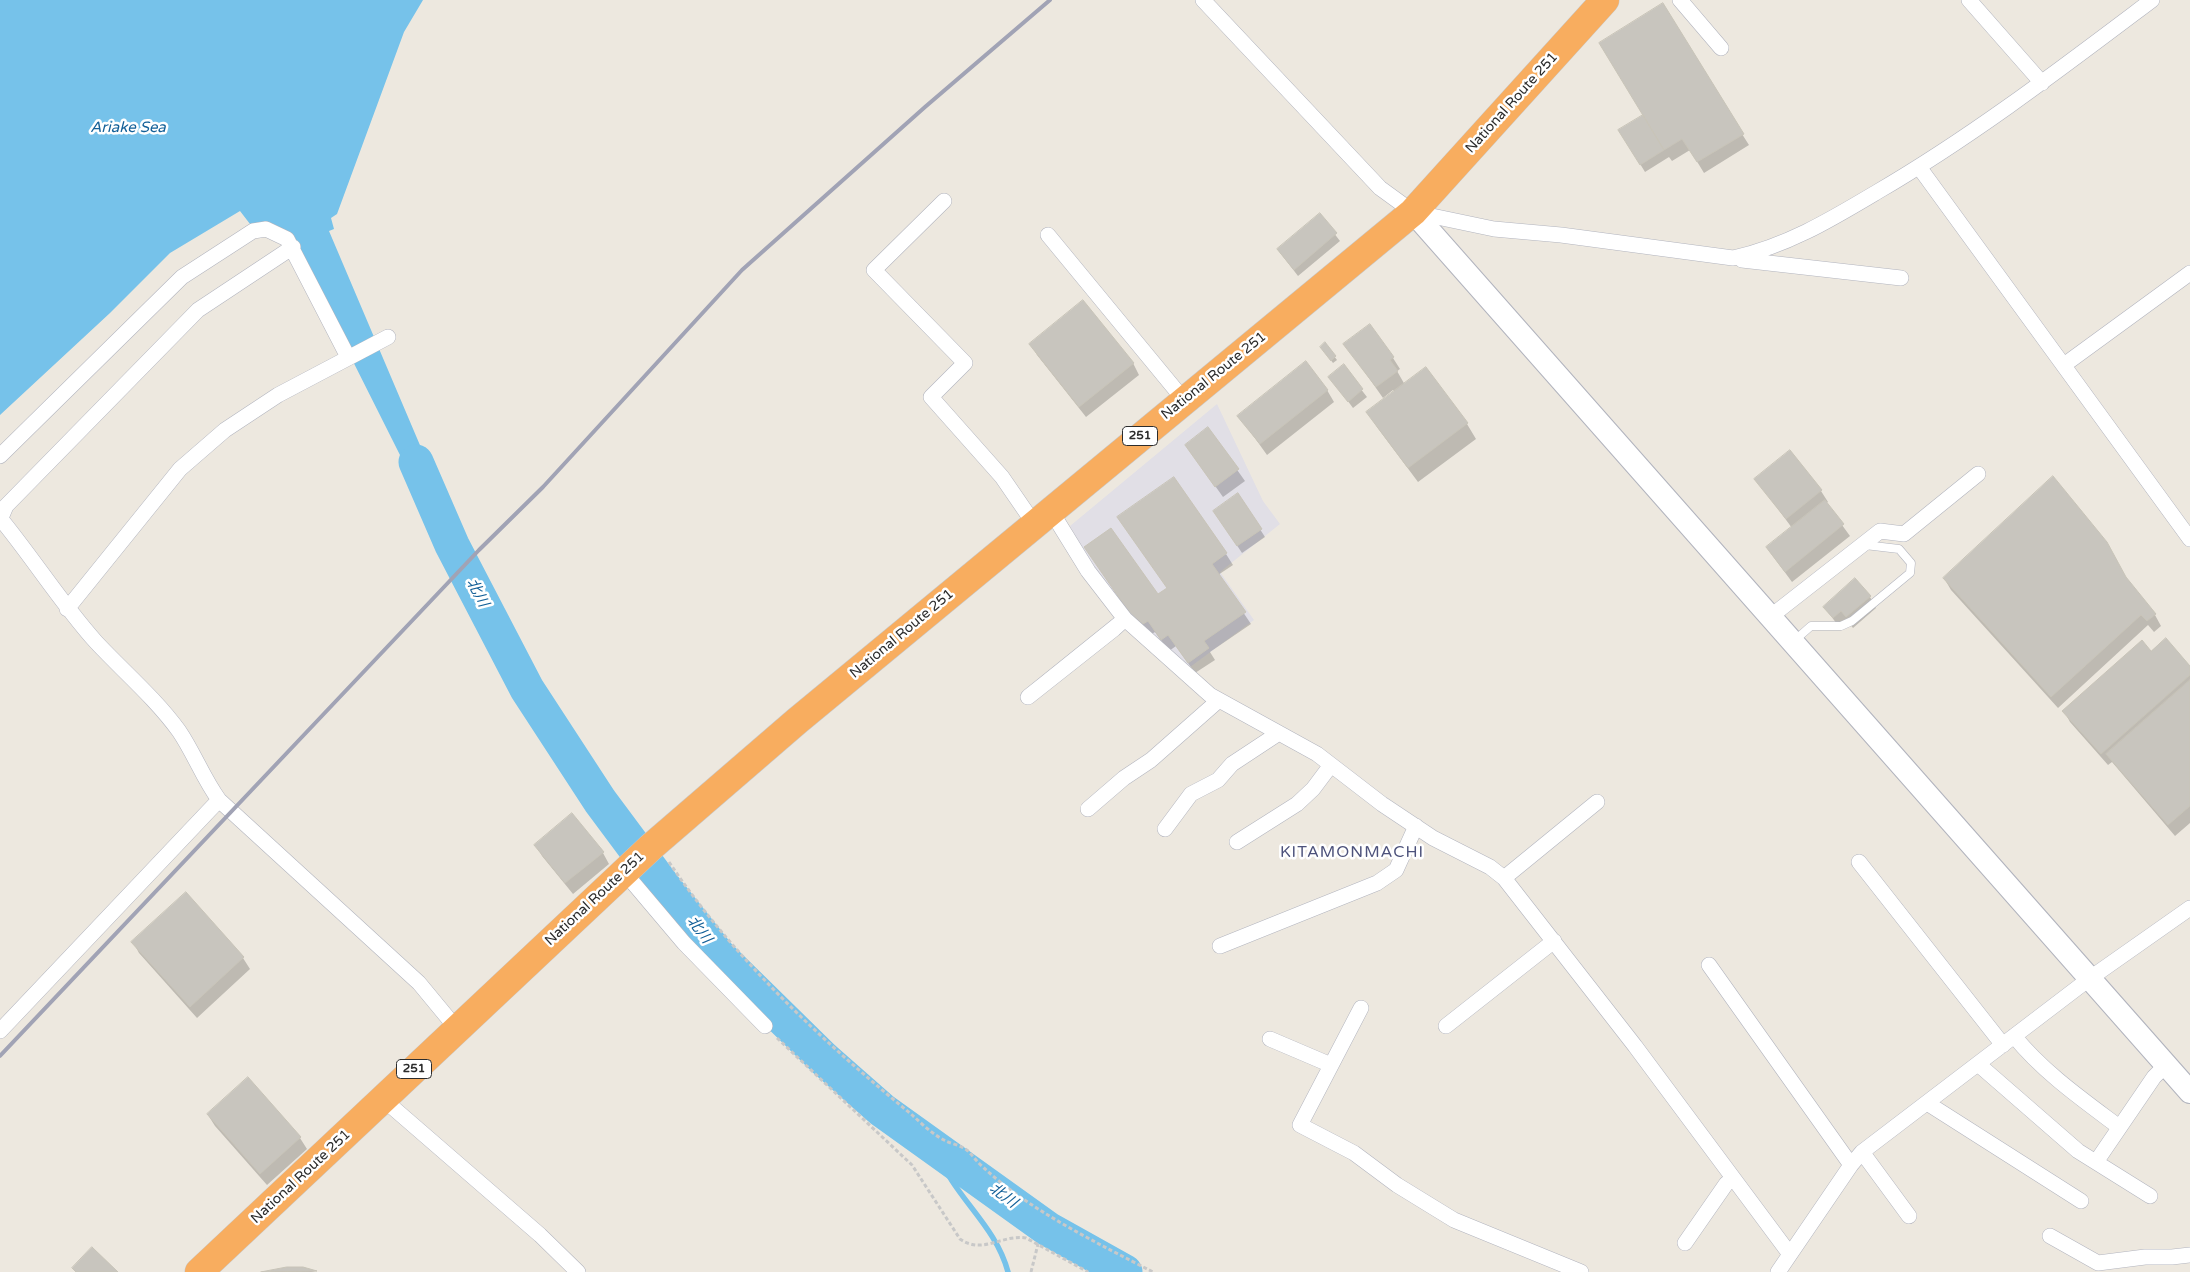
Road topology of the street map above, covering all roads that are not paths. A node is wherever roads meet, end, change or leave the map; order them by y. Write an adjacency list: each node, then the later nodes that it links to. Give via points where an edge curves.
1 (1202, 0): 10 (street, via 1380,188)
2 (1605, 0): 10 (highway, National Route 251 / 251)
3 (1680, 0): 6 (street)
4 (1969, 0): 7 (street)
5 (2152, 0): 7 (street)
6 (1721, 48)
7 (2042, 83): 8 (street)
8 (1920, 167): 13 (street, via 1810,232 1758,253); 18 (street)
9 (944, 201): 22 (street, via 874,270 965,363 931,397)
10 (1413, 212): 13 (street, via 1494,229); 19 (highway, National Route 251 / 251); 27 (street)
11 (1048, 236): 19 (street)
12 (293, 247): 17 (street); 20 (street, via 280,234 260,229 182,277); 23 (street, via 198,310 6,506)
13 (1733, 258): 15 (street)
14 (2190, 273): 18 (street)
15 (1901, 278)
16 (388, 337): 17 (street)
17 (349, 356): 26 (street, via 278,395 225,430 180,469)
18 (2064, 365): 24 (street)
19 (1184, 400): 22 (highway, National Route 251 / 251)
20 (0, 456)
21 (1978, 474): 25 (street, via 1904,534 1880,531)
22 (1043, 518): 28 (street); 40 (highway, National Route 251 / 251, via 797,721)
23 (0, 519): 26 (street)
24 (2190, 539)
25 (1863, 544): 27 (street); 29 (lane, via 1899,549 1911,564 1910,573 1852,622 1841,626 1811,626)
26 (67, 609): 33 (street, via 166,714)
27 (1770, 617): 29 (street)
28 (1126, 619): 28 (street, via 1118,625 1028,697 1114,629); 30 (street)
29 (1792, 643): 46 (street)
30 (1219, 700): 31 (street); 35 (street, via 1151,760)
31 (1279, 733): 32 (street); 37 (street, via 1232,764 1218,780 1191,794)
32 (1331, 764): 36 (street); 38 (street, via 1297,804)
33 (219, 800): 50 (street, via 419,983); 51 (street)
34 (1597, 802): 41 (street)
35 (1088, 809)
36 (1416, 826): 41 (street); 44 (street, via 1396,870 1377,883)
37 (1165, 829)
38 (1237, 842)
39 (1859, 862): 53 (street)
40 (626, 870): 48 (street, via 684,942); 50 (highway, National Route 251 / 251)
41 (1504, 878): 43 (street)
42 (2190, 908): 46 (street)
43 (1554, 941): 49 (street); 64 (street)
44 (1220, 946)
45 (1709, 964): 63 (street)
46 (2089, 979): 53 (street); 56 (street)
47 (1361, 1008): 55 (street)
48 (765, 1026)
49 (1446, 1026)
50 (457, 1029): 58 (highway, National Route 251 / 251)
51 (0, 1032)
52 (1270, 1039): 55 (street)
53 (2009, 1040): 54 (street); 60 (street, via 2023,1046 2082,1100)
54 (1978, 1064): 59 (street); 62 (street, via 2078,1151)
55 (1331, 1065): 74 (street, via 1300,1125 1354,1153 1397,1185 1454,1220)
56 (2166, 1065): 57 (street); 60 (street)
57 (2190, 1092)
58 (383, 1099): 72 (highway, National Route 251 / 251); 73 (street)
59 (1927, 1103): 61 (street); 66 (street)
60 (2119, 1128): 62 (street)
61 (1862, 1152): 63 (street); 67 (street)
62 (2096, 1162): 65 (street)
63 (1851, 1165): 70 (street)
64 (1732, 1178): 69 (street); 70 (street)
65 (2150, 1196)
66 (2082, 1201)
67 (1909, 1216)
68 (2050, 1236): 71 (street, via 2098,1263)
69 (1685, 1243)
70 (1789, 1253): 75 (street)
71 (2190, 1255)
72 (199, 1272)
73 (578, 1272)
74 (1581, 1272)
75 (1778, 1272)

